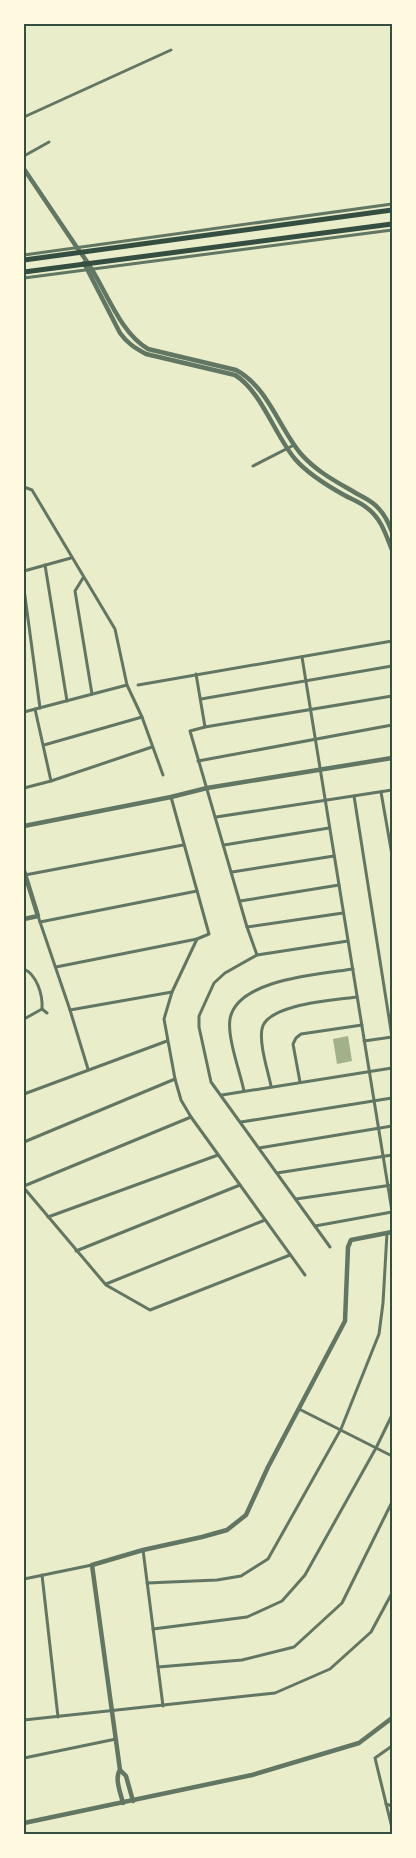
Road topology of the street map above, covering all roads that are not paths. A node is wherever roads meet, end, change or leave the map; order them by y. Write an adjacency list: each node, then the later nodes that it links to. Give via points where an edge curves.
1 (171, 50): 2 (street)
2 (24, 117)
3 (49, 142): 4 (street)
4 (24, 156)
5 (24, 169): 12 (street)
6 (392, 204): 12 (street)
7 (392, 210): 10 (main road)
8 (392, 224): 11 (main road)
9 (392, 230): 15 (street)
10 (234, 232): 11 (main road); 12 (main road)
11 (236, 244): 15 (main road)
12 (78, 250): 13 (street); 14 (main road); 15 (street)
13 (24, 255)
14 (24, 260)
15 (88, 266): 16 (main road); 17 (street); 18 (street, via 125,328 138,343 148,349 245,375 263,396); 19 (street, via 120,333 134,348 242,379)
16 (24, 272)
17 (24, 278)
18 (294, 444): 19 (street); 22 (street, via 315,468 378,507)
19 (287, 448): 20 (street); 23 (street, via 310,474 367,508 380,523)
20 (253, 466)
21 (24, 487): 24 (street, via 32,490)
22 (392, 532)
23 (392, 550)
24 (71, 558): 25 (street); 27 (street)
25 (45, 565): 26 (street); 39 (street)
26 (24, 571)
27 (83, 578): 34 (street, via 115,629); 36 (street, via 75,592)
28 (24, 589): 40 (street)
29 (392, 641): 30 (street)
30 (302, 656): 32 (street); 33 (street)
31 (392, 666): 33 (street)
32 (196, 674): 35 (street); 38 (street)
33 (306, 681): 38 (street); 42 (street)
34 (127, 685): 36 (street); 44 (street)
35 (138, 685)
36 (92, 694): 39 (street)
37 (392, 696): 42 (street)
38 (201, 699): 46 (street)
39 (67, 701): 40 (street)
40 (40, 708): 41 (street)
41 (35, 709): 43 (street); 48 (street)
42 (310, 710): 46 (street); 47 (street)
43 (24, 712)
44 (142, 717): 48 (street); 49 (street)
45 (392, 725): 47 (street)
46 (205, 727): 51 (street, via 190,733)
47 (315, 739): 51 (street); 52 (street)
48 (44, 745): 54 (street)
49 (152, 748): 53 (street); 54 (street)
50 (392, 758): 52 (street)
51 (198, 761): 56 (street)
52 (320, 770): 56 (street); 61 (street)
53 (163, 775)
54 (51, 781): 55 (street)
55 (24, 788)
56 (207, 788): 60 (street); 62 (street)
57 (392, 790): 58 (street)
58 (381, 792): 59 (street); 67 (street)
59 (354, 796): 61 (street); 92 (street)
60 (170, 797): 63 (street); 65 (street)
61 (325, 800): 62 (street); 64 (street)
62 (216, 817): 66 (street)
63 (24, 826)
64 (330, 828): 66 (street); 68 (street)
65 (183, 845): 70 (street); 72 (street)
66 (224, 845): 69 (street)
67 (392, 855)
68 (334, 856): 69 (street); 71 (street)
69 (232, 872): 73 (street)
70 (24, 873): 75 (street)
71 (339, 884): 73 (street); 74 (street)
72 (197, 891): 77 (street); 79 (street, via 209,934)
73 (240, 901): 78 (street)
74 (343, 913): 78 (street); 80 (street)
75 (38, 916): 76 (street); 77 (street)
76 (24, 919)
77 (40, 922): 82 (street)
78 (247, 928): 81 (street)
79 (196, 940): 82 (street); 85 (street)
80 (348, 941): 81 (street); 84 (street)
81 (257, 955): 103 (street, via 225,972 214,982 199,1016 211,1082)
82 (56, 967): 88 (street)
83 (24, 969): 87 (street, via 29,971 41,992)
84 (353, 969): 86 (street); 101 (street, via 281,980 241,999 230,1017 230,1029)
85 (172, 992): 88 (street); 93 (street, via 164,1019)
86 (357, 997): 91 (street); 100 (street, via 290,1008 265,1020 261,1029)
87 (42, 1009): 89 (street); 90 (street)
88 (70, 1010): 96 (street)
89 (48, 1013)
90 (24, 1019)
91 (362, 1025): 94 (street); 99 (street, via 301,1034 296,1038 293,1044)
92 (392, 1037): 94 (street)
93 (167, 1041): 96 (street); 98 (street)
94 (364, 1041): 97 (street)
95 (392, 1068): 97 (street)
96 (88, 1069): 102 (street)
97 (370, 1072): 99 (street); 105 (street)
98 (175, 1079): 106 (street, via 181,1100); 110 (street)
99 (300, 1082): 100 (street)
100 (272, 1086): 101 (street)
101 (244, 1091): 103 (street)
102 (24, 1094)
103 (222, 1095): 107 (street)
104 (392, 1098): 105 (street)
105 (374, 1101): 107 (street); 109 (street)
106 (191, 1117): 112 (street); 118 (street)
107 (241, 1122): 111 (street)
108 (392, 1126): 109 (street)
109 (379, 1128): 111 (street); 114 (street)
110 (24, 1142)
111 (259, 1148): 115 (street)
112 (218, 1155): 116 (street); 121 (street)
113 (392, 1155): 114 (street)
114 (383, 1156): 115 (street); 117 (street)
115 (277, 1173): 119 (street)
116 (240, 1185): 122 (street); 126 (street)
117 (390, 1186): 119 (street); 120 (street)
118 (24, 1187): 121 (street)
119 (296, 1199): 123 (street)
120 (392, 1211): 123 (street)
121 (48, 1217): 126 (street)
122 (265, 1220): 127 (street); 129 (street)
123 (315, 1226): 125 (street)
124 (390, 1232): 130 (street, via 351,1240 345,1321); 132 (street, via 379,1334)
125 (330, 1246)
126 (76, 1251): 129 (street)
127 (290, 1255): 128 (street); 129 (street, via 150,1310)
128 (305, 1274)
129 (106, 1284)
130 (299, 1409): 132 (street); 136 (street, via 246,1515 228,1530)
131 (392, 1416): 133 (street)
132 (341, 1429): 133 (street); 140 (street, via 268,1560 241,1576)
133 (376, 1448): 134 (street); 142 (street, via 305,1575 282,1601 247,1617)
134 (392, 1456)
135 (392, 1502): 143 (street, via 342,1603 294,1647 242,1660)
136 (143, 1550): 137 (street); 140 (street)
137 (92, 1565): 138 (street); 145 (street)
138 (42, 1575): 139 (street); 146 (street)
139 (24, 1579)
140 (147, 1583): 142 (street)
141 (392, 1593): 144 (street, via 371,1632 330,1669 275,1693)
142 (153, 1629): 143 (street)
143 (158, 1667): 144 (street)
144 (162, 1706): 145 (street)
145 (112, 1712): 146 (street); 149 (street)
146 (58, 1717): 148 (street)
147 (392, 1718): 153 (street, via 359,1743 252,1775)
148 (24, 1720)
149 (116, 1739): 151 (street); 152 (street)
150 (392, 1746): 155 (street, via 375,1758)
151 (24, 1758)
152 (120, 1770): 153 (street, via 126,1776); 154 (street, via 117,1778)
153 (133, 1801): 154 (street)
154 (123, 1803): 157 (street)
155 (386, 1804): 156 (street); 158 (street)
156 (392, 1806)
157 (24, 1823)
158 (392, 1828)

